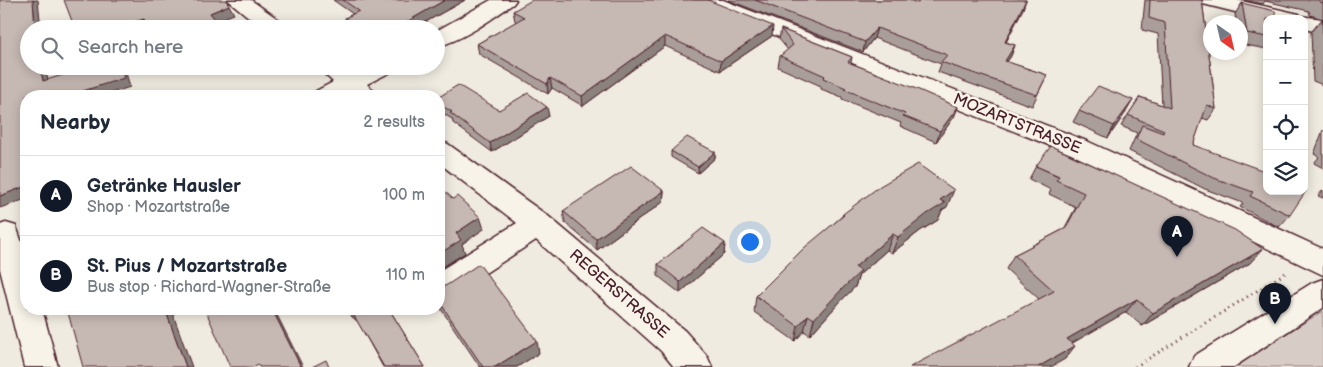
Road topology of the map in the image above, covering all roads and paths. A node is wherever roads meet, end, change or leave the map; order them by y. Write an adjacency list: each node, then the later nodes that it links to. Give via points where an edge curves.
1 (238, 0): 6 (street)
2 (506, 0): 9 (street)
3 (704, 0): 16 (street, MOZARTSTRASSE, via 1080,148)
4 (1210, 0): 5 (street)
5 (1274, 15)
6 (265, 20)
7 (1308, 23): 8 (street)
8 (1323, 26)
9 (445, 35)
10 (339, 75): 12 (street)
11 (376, 75): 12 (street)
12 (359, 90)
13 (445, 154): 14 (street, REGERSTRASSE)
14 (538, 224): 18 (street); 22 (street, REGERSTRASSE, via 673,341)
15 (11, 231): 17 (street)
16 (1317, 260): 23 (path)
17 (20, 272)
18 (445, 283)
19 (1323, 292): 24 (street)
20 (30, 315): 21 (street)
21 (41, 367)
22 (696, 367)
23 (1135, 367)
24 (1206, 367)

